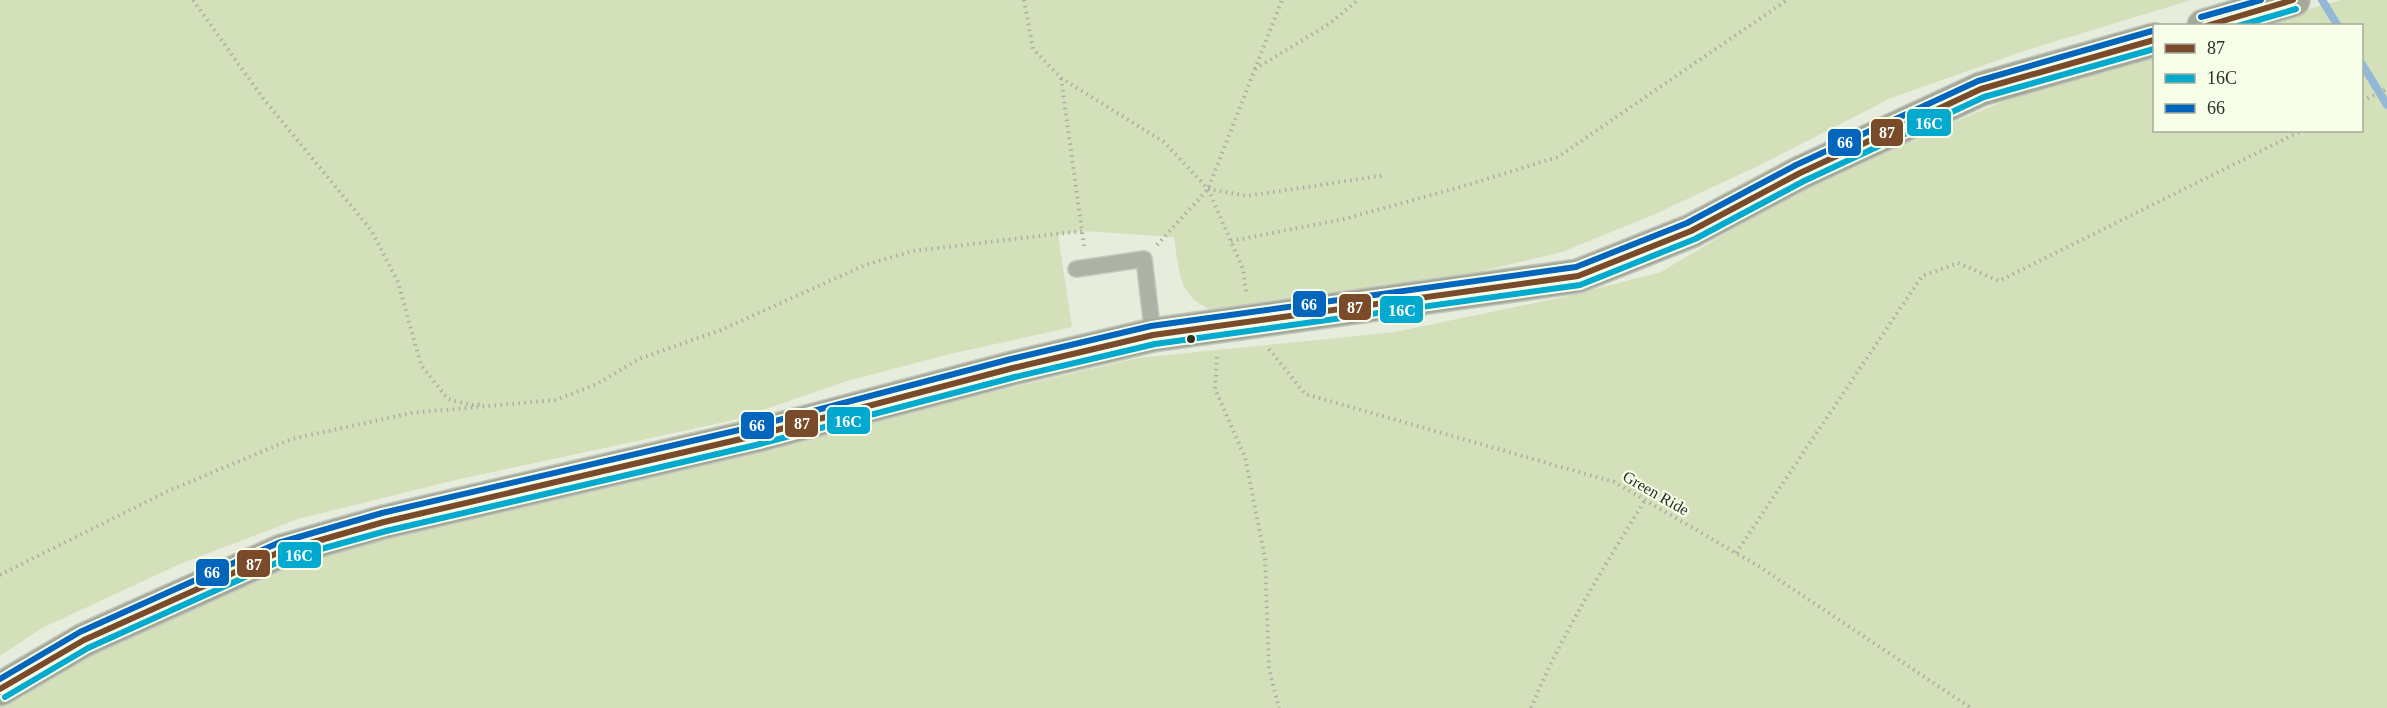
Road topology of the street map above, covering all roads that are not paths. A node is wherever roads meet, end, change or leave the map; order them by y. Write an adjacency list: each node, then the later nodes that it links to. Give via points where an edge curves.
1 (2293, 0): 2 (main road)
2 (2211, 24)
3 (2153, 40): 5 (main road, via 1981,89 1800,173 1690,231 1578,276)
4 (1082, 268): 5 (lane, via 1144,259)
5 (1153, 335): 6 (main road, via 754,436 384,522 282,551 84,640)
6 (0, 689)

